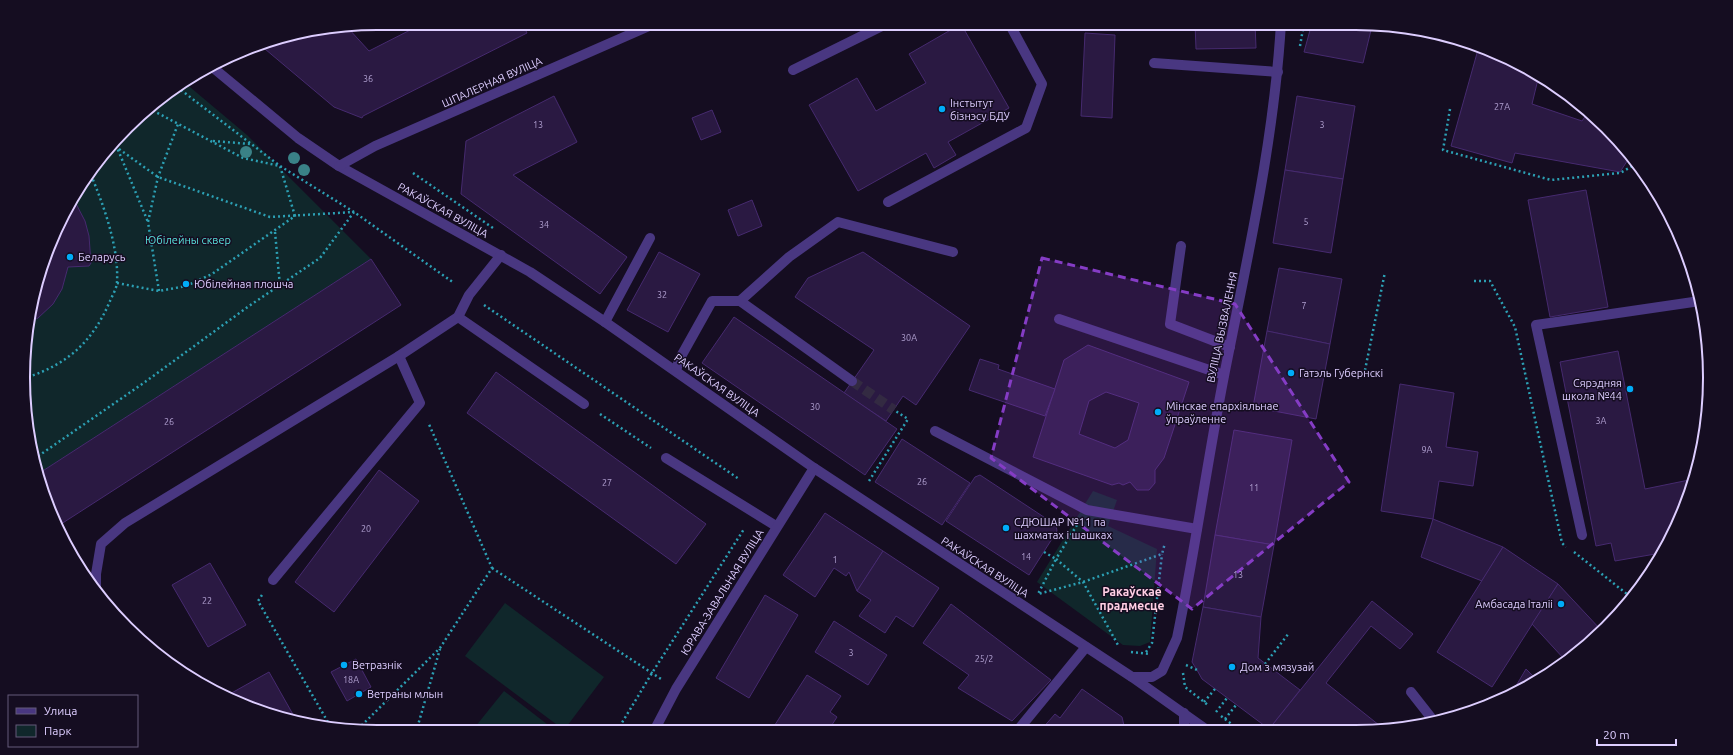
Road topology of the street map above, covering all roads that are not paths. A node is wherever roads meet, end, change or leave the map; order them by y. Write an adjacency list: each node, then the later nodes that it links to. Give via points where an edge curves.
1 (640, 30): 9 (street, ШПАЛЕРНАЯ ВУЛІЦА, via 375,146)
2 (874, 30): 7 (street)
3 (1012, 30): 10 (street, via 1042,84 1026,128)
4 (1281, 30): 8 (street, ВУЛІЦА ВЫЗВАЛЕННЯ)
5 (1154, 63): 8 (street)
6 (216, 70): 9 (street, РАКАЎСКАЯ ВУЛІЦА, via 298,138)
7 (793, 70)
8 (1278, 72): 20 (street, ВУЛІЦА ВЫЗВАЛЕННЯ, via 1250,252)
9 (339, 166): 14 (street, РАКАЎСКАЯ ВУЛІЦА)
10 (888, 202)
11 (650, 238): 19 (street)
12 (1181, 246): 20 (street, via 1170,324)
13 (953, 252): 15 (street, via 838,222 789,257)
14 (501, 255): 17 (street, via 469,295); 19 (street, РАКАЎСКАЯ ВУЛІЦА)
15 (740, 301): 22 (street, via 712,301 679,360); 24 (street)
16 (1694, 302): 31 (street, via 1536,325)
17 (458, 317): 21 (street); 25 (street)
18 (1059, 319): 23 (street)
19 (605, 322): 22 (street, РАКАЎСКАЯ ВУЛІЦА)
20 (1230, 347): 23 (street, ВУЛІЦА ВЫЗВАЛЕННЯ)
21 (399, 356): 32 (street, via 420,403); 33 (street, via 125,523 101,544)
22 (676, 371): 28 (street, РАКАЎСКАЯ ВУЛІЦА)
23 (1224, 375): 30 (street, ВУЛІЦА ВЫЗВАЛЕННЯ)
24 (852, 381)
25 (584, 404)
26 (935, 431): 30 (street, via 1087,510)
27 (666, 458): 29 (street)
28 (814, 468): 29 (street, ЮРАВА-ЗАВАЛЬНАЯ ВУЛІЦА); 34 (street, РАКАЎСКАЯ ВУЛІЦА)
29 (776, 526): 39 (street, ЮРАВА-ЗАВАЛЬНАЯ ВУЛІЦА, via 676,689)
30 (1197, 530): 35 (street, ВУЛІЦА ВЫЗВАЛЕННЯ, via 1177,638 1168,659 1162,671 1152,677)
31 (1582, 535)
32 (273, 580)
33 (96, 581)
34 (1086, 647): 35 (street, РАКАЎСКАЯ ВУЛІЦА); 40 (street)
35 (1132, 677): 37 (street, РАКАЎСКАЯ ВУЛІЦА)
36 (1411, 692): 38 (street)
37 (1184, 713): 41 (street); 42 (street, РАКАЎСКАЯ ВУЛІЦА)
38 (1430, 716)
39 (657, 725)
40 (1022, 725)
41 (1184, 725)
42 (1200, 725)

